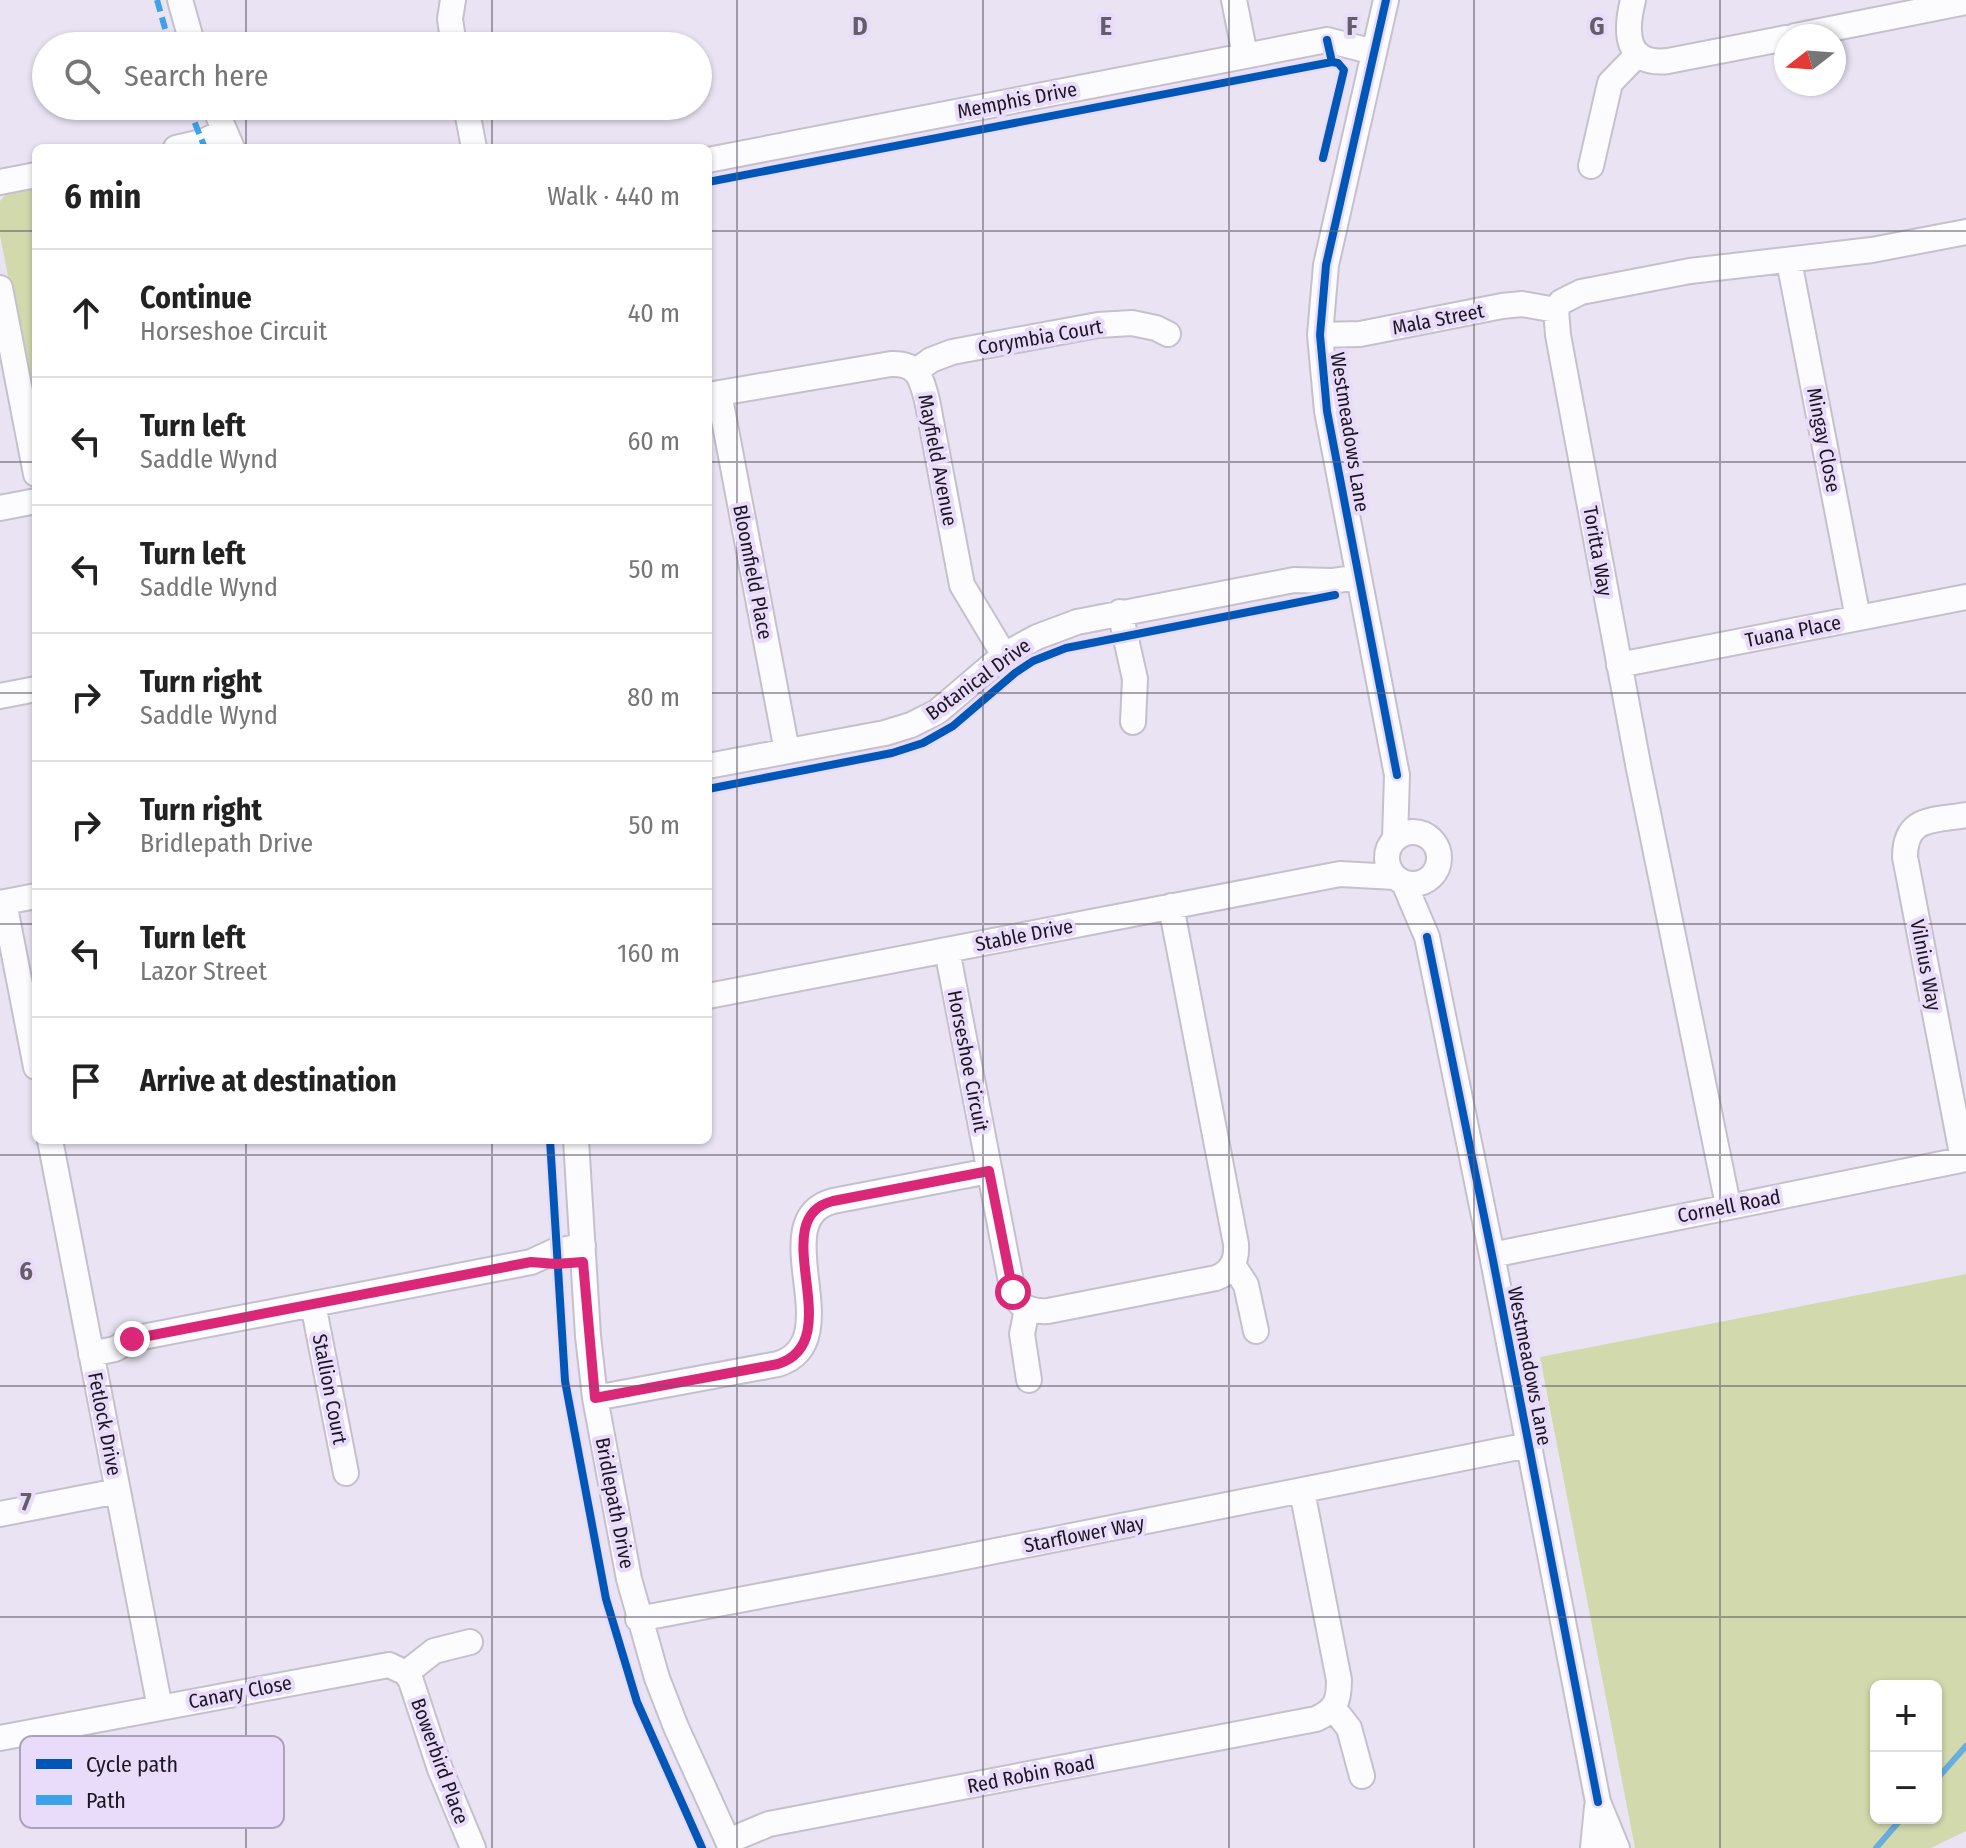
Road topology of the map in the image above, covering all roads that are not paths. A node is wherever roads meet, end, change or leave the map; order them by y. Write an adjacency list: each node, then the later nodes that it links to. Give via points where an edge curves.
1 (180, 0): 8 (street)
2 (453, 0): 9 (street)
3 (1234, 0): 13 (street)
4 (1386, 0): 11 (street, Westmeadows Lane)
5 (1633, 0): 12 (street, via 1627,28)
6 (1966, 2): 7 (street)
7 (1846, 26)
8 (189, 32)
9 (452, 32)
10 (1774, 40): 12 (street, via 1668,61 1649,61)
11 (1376, 42): 13 (street, Memphis Drive, via 1327,40); 28 (street, Westmeadows Lane, via 1326,265)
12 (1638, 54): 20 (street, via 1610,83)
13 (1245, 55): 19 (street, Memphis Drive)
14 (220, 120): 16 (street)
15 (469, 120): 18 (street)
16 (228, 140): 17 (street)
17 (193, 144)
18 (473, 144)
19 (712, 159)
20 (1591, 166)
21 (32, 176): 22 (street)
22 (0, 182)
23 (1966, 232): 24 (street)
24 (1789, 261): 26 (street, via 1690,271 1581,292); 37 (street, Mingay Close)
25 (0, 288): 31 (street)
26 (1556, 310): 28 (street, Mala Street, via 1502,306 1360,334); 39 (street, Toritta Way)
27 (1168, 334): 29 (street, Corymbia Court, via 1132,323 1098,325 952,352)
28 (1320, 335): 34 (street, Westmeadows Lane, via 1327,411)
29 (916, 371): 30 (street, Mayfield Avenue, via 891,364); 38 (street, Mayfield Avenue, via 927,400 962,585)
30 (714, 394): 43 (street, Bloomfield Place)
31 (32, 453)
32 (32, 502): 33 (street)
33 (0, 508)
34 (1356, 568): 36 (street, Botanical Drive, via 1332,581 1294,580); 45 (street, Westmeadows Lane)
35 (1966, 597): 37 (street, Tuana Place)
36 (1120, 612): 38 (street, Botanical Drive, via 1077,622); 42 (street, via 1135,679)
37 (1858, 618): 39 (street, Tuana Place)
38 (1004, 655): 43 (street, Botanical Drive, via 937,712 911,725)
39 (1619, 665): 63 (street, Toritta Way)
40 (32, 690): 41 (street)
41 (0, 696)
42 (1133, 722)
43 (787, 751): 44 (street, Botanical Drive)
44 (712, 765)
45 (1397, 775): 47 (street, Westmeadows Lane); 48 (street, Westmeadows Lane)
46 (1966, 815): 61 (street, Vilnius Way, via 1916,825 1905,843)
47 (1426, 835): 48 (street, via 1409,832); 50 (street, via 1439,854)
48 (1392, 844): 49 (street, Stable Drive); 51 (street, via 1387,862)
49 (1340, 874): 51 (street, Stable Drive); 54 (street, Stable Drive)
50 (1432, 877): 51 (street, via 1419,884); 55 (street, Westmeadows Lane)
51 (1400, 880): 55 (street, Westmeadows Lane)
52 (32, 897): 53 (street)
53 (2, 902): 58 (street)
54 (1171, 906): 56 (street, Stable Drive); 66 (street, via 1236,1244)
55 (1427, 937): 65 (street, Westmeadows Lane)
56 (947, 950): 57 (street, Stable Drive); 62 (street, Horseshoe Circuit)
57 (712, 995)
58 (32, 1048)
59 (51, 1144): 70 (street, Fetlock Drive)
60 (576, 1144): 64 (street, Bridlepath Drive)
61 (1965, 1159): 63 (street, Cornell Road)
62 (989, 1171): 68 (street, Horseshoe Circuit, via 1013,1292); 72 (street, via 833,1201 812,1211 804,1234 808,1333 795,1356 778,1364)
63 (1728, 1205): 65 (street, Cornell Road)
64 (583, 1254): 67 (street, via 556,1264 531,1262); 72 (street, Bridlepath Drive)
65 (1492, 1255): 73 (street, Westmeadows Lane)
66 (1233, 1265): 68 (street, via 1216,1278 1048,1311); 69 (street, via 1246,1285)
67 (313, 1304): 70 (street, via 132,1339 112,1336); 74 (street, Stallion Court)
68 (1027, 1309): 71 (street, via 1022,1334)
69 (1256, 1331)
70 (90, 1347): 75 (street, Fetlock Drive)
71 (1029, 1380)
72 (595, 1398): 78 (street, Bridlepath Drive)
73 (1529, 1445): 76 (street, Starflower Way); 85 (street, Westmeadows Lane)
74 (346, 1473)
75 (118, 1491): 77 (street); 81 (street, Fetlock Drive)
76 (1302, 1491): 78 (street, Starflower Way); 82 (street, via 1339,1680)
77 (0, 1514)
78 (638, 1619): 86 (street, Bridlepath Drive, via 676,1727)
79 (470, 1642): 80 (street, via 434,1651)
80 (406, 1673): 81 (street, Canary Close, via 378,1665); 87 (street, Bowerbird Place)
81 (160, 1708): 83 (street, Canary Close)
82 (1334, 1709): 84 (street, via 1349,1728); 86 (street, Red Robin Road, via 1316,1719 769,1824)
83 (0, 1738)
84 (1362, 1776)
85 (1598, 1802): 88 (street, Westmeadows Lane); 89 (street, Westmeadows Lane)
86 (730, 1844)
87 (473, 1848)
88 (1593, 1848)
89 (1617, 1848)

